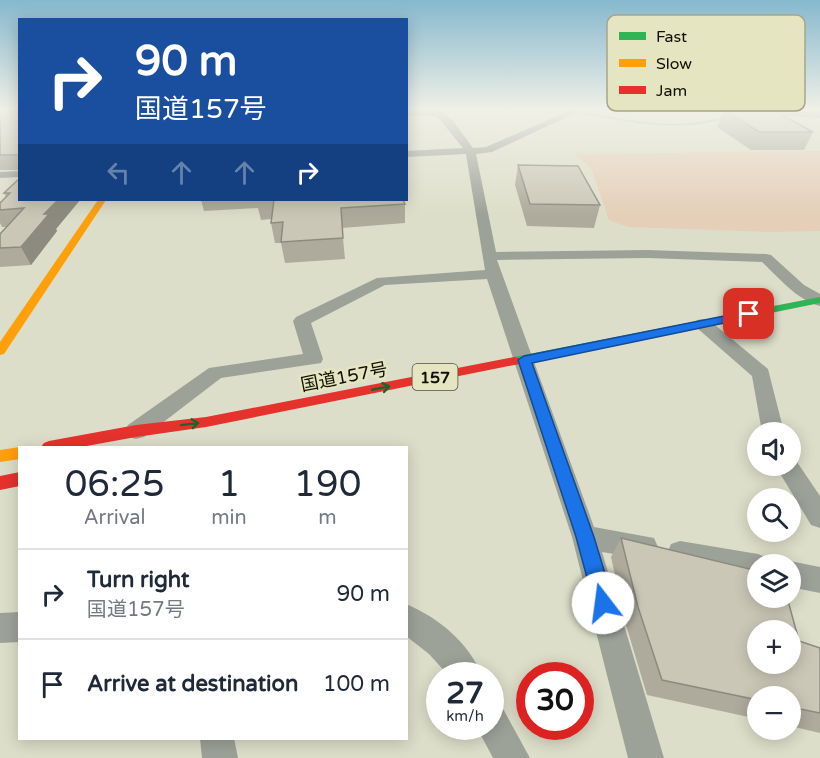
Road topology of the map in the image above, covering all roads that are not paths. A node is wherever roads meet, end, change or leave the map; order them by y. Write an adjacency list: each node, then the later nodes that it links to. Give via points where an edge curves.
1 (465, 144): 3 (street)
2 (500, 144): 3 (street)
3 (470, 151): 4 (street); 8 (street)
4 (408, 154)
5 (18, 174): 6 (street)
6 (0, 175)
7 (101, 201): 12 (main road)
8 (490, 256): 9 (street); 10 (street, via 766,258)
9 (494, 274): 14 (street); 16 (street, via 382,282 302,321 314,359 216,372)
10 (820, 303): 11 (main road, 国道157号 / 157)
11 (710, 329): 13 (main road, 国道157号 / 157); 14 (main road, 国道157号 / 157); 15 (street, via 761,374)
12 (0, 351)
13 (622, 354)
14 (528, 370): 16 (main road, 国道157号 / 157, one-way to 14); 24 (street)
15 (771, 422)
16 (136, 431): 17 (main road, 国道157号 / 157)
17 (54, 446)
18 (18, 453): 19 (main road)
19 (0, 456)
20 (794, 476): 23 (street)
21 (18, 479): 22 (main road)
22 (0, 483)
23 (820, 517)
24 (585, 537): 25 (street); 36 (street)
25 (747, 565)
26 (801, 576): 27 (street)
27 (820, 580)
28 (408, 620): 31 (street, via 431,635)
29 (18, 627): 30 (street)
30 (0, 628)
31 (460, 662)
32 (217, 740): 34 (street)
33 (502, 740): 35 (street)
34 (220, 758)
35 (512, 758)
36 (646, 758)

